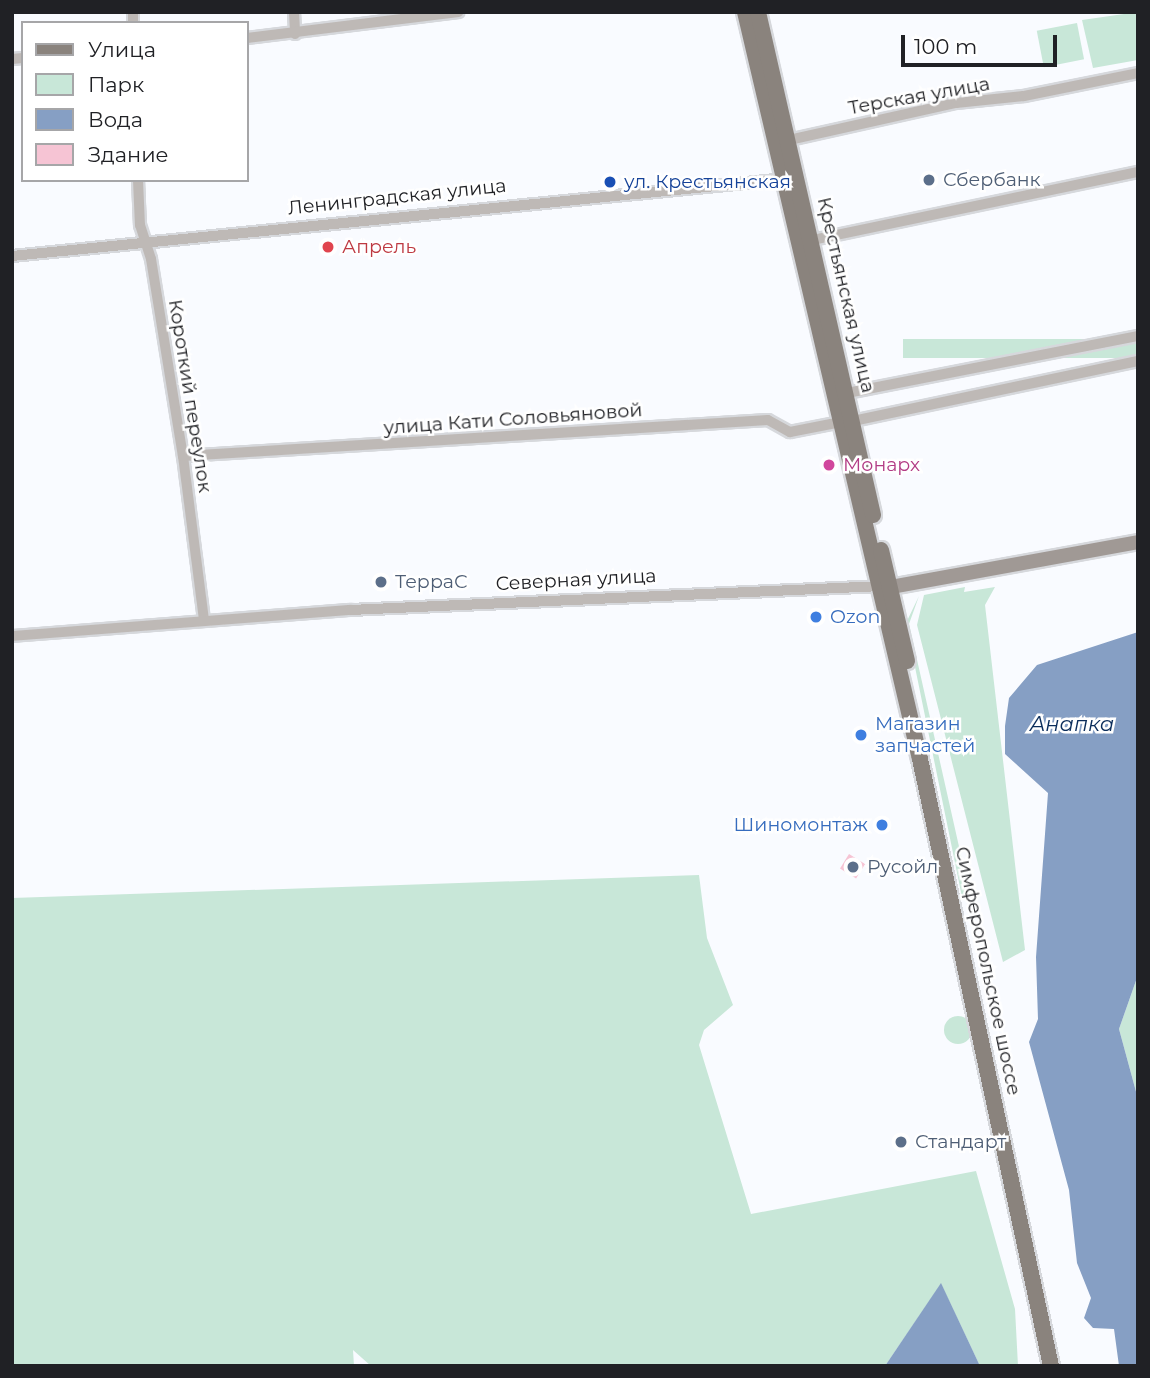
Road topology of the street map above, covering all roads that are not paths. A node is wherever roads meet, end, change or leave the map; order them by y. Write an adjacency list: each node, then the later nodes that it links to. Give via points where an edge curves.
1 (293, 12): 5 (street)
2 (458, 12): 5 (street)
3 (745, 12): 10 (main road, Крестьянская улица)
4 (758, 12): 8 (main road, Крестьянская улица)
5 (295, 34): 6 (street)
6 (248, 38)
7 (1138, 73): 8 (street, Терская улица, via 1024,96 956,103)
8 (789, 140): 13 (main road, Крестьянская улица)
9 (1138, 173): 13 (street)
10 (786, 179): 12 (street, Ленинградская улица); 18 (main road, Крестьянская улица)
11 (138, 182): 12 (street, Короткий переулок)
12 (144, 240): 14 (street, Ленинградская улица); 19 (street, Короткий переулок)
13 (812, 240): 17 (main road, Крестьянская улица)
14 (12, 256)
15 (1138, 336): 17 (street)
16 (1138, 361): 18 (street, улица Кати Соловьяновой)
17 (847, 393): 18 (main road, Крестьянская улица)
18 (847, 422): 19 (street, улица Кати Соловьяновой, via 790,432 768,420); 21 (main road, Крестьянская улица)
19 (183, 456): 22 (street, Короткий переулок)
20 (1138, 542): 21 (street, Северная улица)
21 (885, 587): 22 (street, Северная улица); 24 (main road, Симферопольское шоссе)
22 (204, 619): 23 (street, Северная улица)
23 (12, 636)
24 (987, 1044): 25 (main road, Симферопольское шоссе); 26 (main road, Симферопольское шоссе)
25 (1051, 1366)
26 (1060, 1366)

